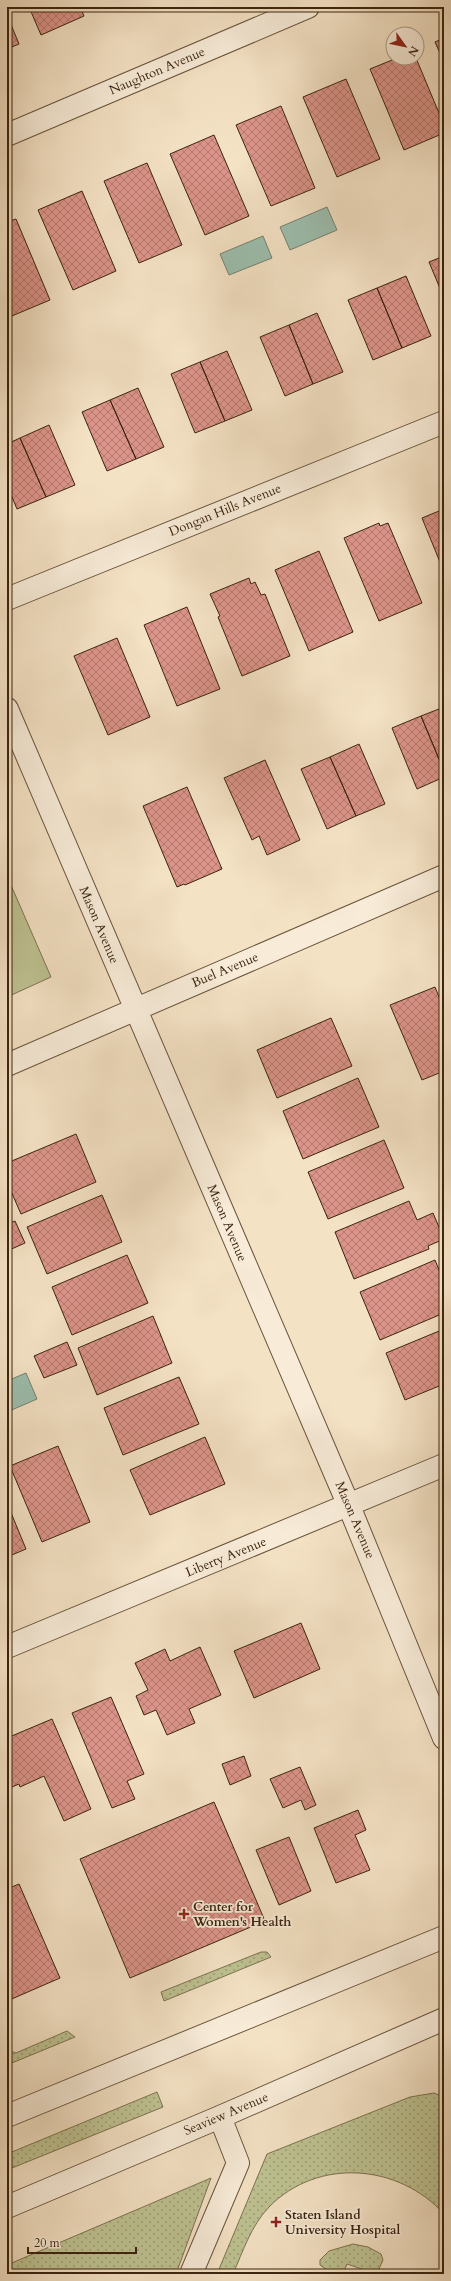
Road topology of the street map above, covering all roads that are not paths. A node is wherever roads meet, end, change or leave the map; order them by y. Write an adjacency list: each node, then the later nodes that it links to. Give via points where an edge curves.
1 (308, 7): 2 (street, Naughton Avenue)
2 (7, 135)
3 (444, 422): 4 (street, Dongan Hills Avenue)
4 (7, 599)
5 (7, 709): 7 (street, Mason Avenue)
6 (444, 876): 7 (street, Buel Avenue)
7 (135, 1009): 8 (street, Buel Avenue); 10 (street, Mason Avenue)
8 (7, 1065)
9 (444, 1466): 10 (street, Liberty Avenue)
10 (349, 1506): 11 (street, Liberty Avenue); 12 (street, Mason Avenue)
11 (7, 1647)
12 (444, 1738)
13 (444, 1937): 15 (street)
14 (444, 2019): 16 (street, Seaview Avenue)
15 (7, 2116)
16 (220, 2118): 17 (street, Seaview Avenue); 18 (street, via 238,2163)
17 (7, 2207)
18 (191, 2274)

